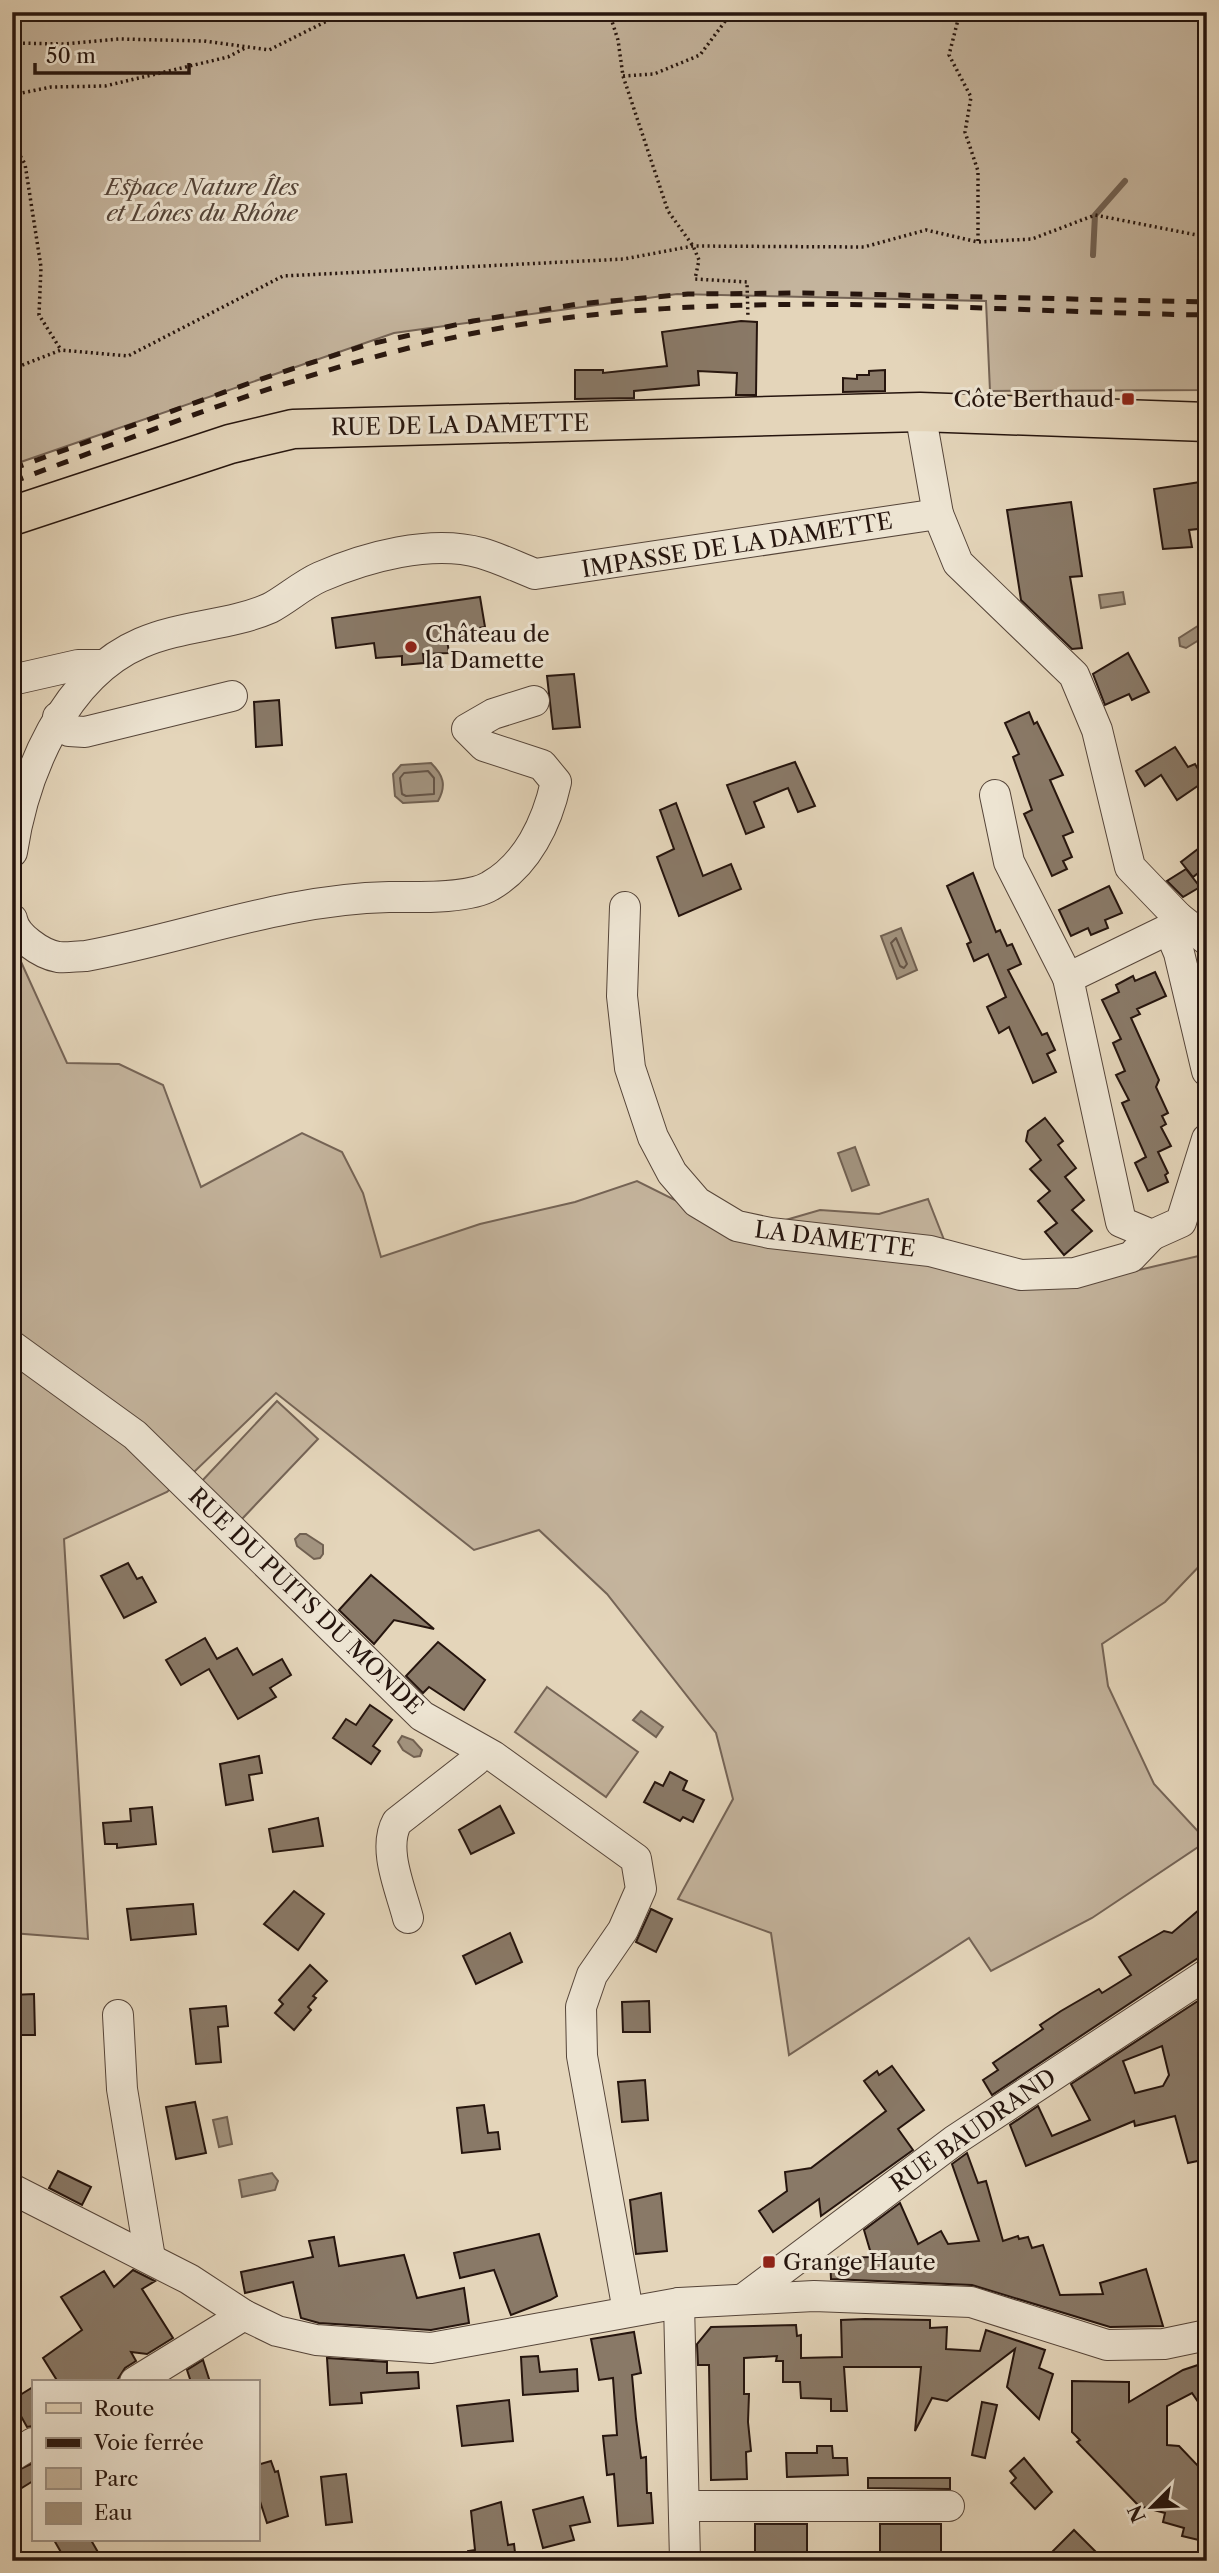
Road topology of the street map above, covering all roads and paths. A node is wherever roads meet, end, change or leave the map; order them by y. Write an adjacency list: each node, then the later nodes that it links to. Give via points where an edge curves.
1 (352, 12): 6 (path, via 269,50)
2 (609, 12): 7 (path)
3 (732, 12): 7 (path, via 700,55 654,74)
4 (960, 12): 11 (path, via 948,55 971,97 965,132 978,171)
5 (12, 43): 6 (path, via 119,39)
6 (247, 47): 8 (path, via 228,57 105,86 51,87)
7 (623, 76): 12 (path, via 668,211)
8 (12, 95)
9 (12, 142): 14 (path, via 25,164 41,267 39,315)
10 (1207, 237): 11 (path, via 1095,215 1032,239)
11 (978, 242): 12 (path, via 926,230 864,247)
12 (693, 246): 13 (path, via 699,261 695,279 747,282); 14 (path, via 624,259 283,276 128,356)
13 (748, 318)
14 (61, 350): 15 (path)
15 (12, 369)
16 (920, 412): 17 (main road, RUE DE LA DAMETTE); 18 (street); 19 (main road, RUE DE LA DAMETTE, via 293,429 230,444)
17 (1207, 422)
18 (938, 514): 20 (street, IMPASSE DE LA DAMETTE, via 535,575 480,552 445,548 402,553 319,578 270,607 142,642); 29 (street, via 958,563 1074,675 1097,730 1130,867)
19 (12, 516)
20 (103, 665): 21 (street, via 78,665); 24 (street)
21 (12, 680)
22 (232, 696): 24 (street, via 85,732 69,731)
23 (534, 701): 28 (street, via 493,714 467,729 484,746 542,765 556,782 551,807 519,864 488,888 438,897 307,905 86,956 56,957 32,945)
24 (58, 717): 26 (street, via 27,791)
25 (995, 794): 31 (street, via 1009,862)
26 (12, 852)
27 (625, 907): 34 (street, LA DAMETTE, via 622,996 630,1068 653,1138 672,1173 697,1202 737,1226 930,1251 1021,1275 1076,1273 1131,1257)
28 (12, 919)
29 (1174, 923): 30 (street); 31 (street); 32 (street)
30 (1207, 940)
31 (1068, 978): 34 (street, via 1121,1222)
32 (1207, 1071)
33 (1207, 1139): 34 (street, LA DAMETTE, via 1181,1222)
34 (1152, 1235)
35 (12, 1346): 36 (street, RUE DU PUITS DU MONDE, via 135,1435 422,1716)
36 (481, 1750): 37 (street, via 475,1762 392,1830 391,1848); 46 (street, RUE DU PUITS DU MONDE, via 636,1859 641,1889 623,1930 592,1975 581,2007 582,2056)
37 (408, 1918)
38 (1207, 1974): 41 (street, RUE BAUDRAND, via 955,2140)
39 (118, 2015): 42 (street, via 122,2089)
40 (12, 2189): 42 (street)
41 (811, 2245): 43 (street); 44 (street, RUE BAUDRAND)
42 (150, 2258): 47 (street)
43 (814, 2296): 44 (street); 48 (street, via 971,2302 1107,2345 1164,2344)
44 (746, 2297): 45 (street)
45 (679, 2303): 46 (street); 52 (street)
46 (628, 2311): 47 (street, via 431,2348 316,2340)
47 (244, 2315): 49 (street)
48 (1207, 2335)
49 (138, 2380)
50 (32, 2445): 51 (street)
51 (12, 2456)
52 (686, 2506): 53 (street); 54 (street)
53 (949, 2506)
54 (685, 2561)

